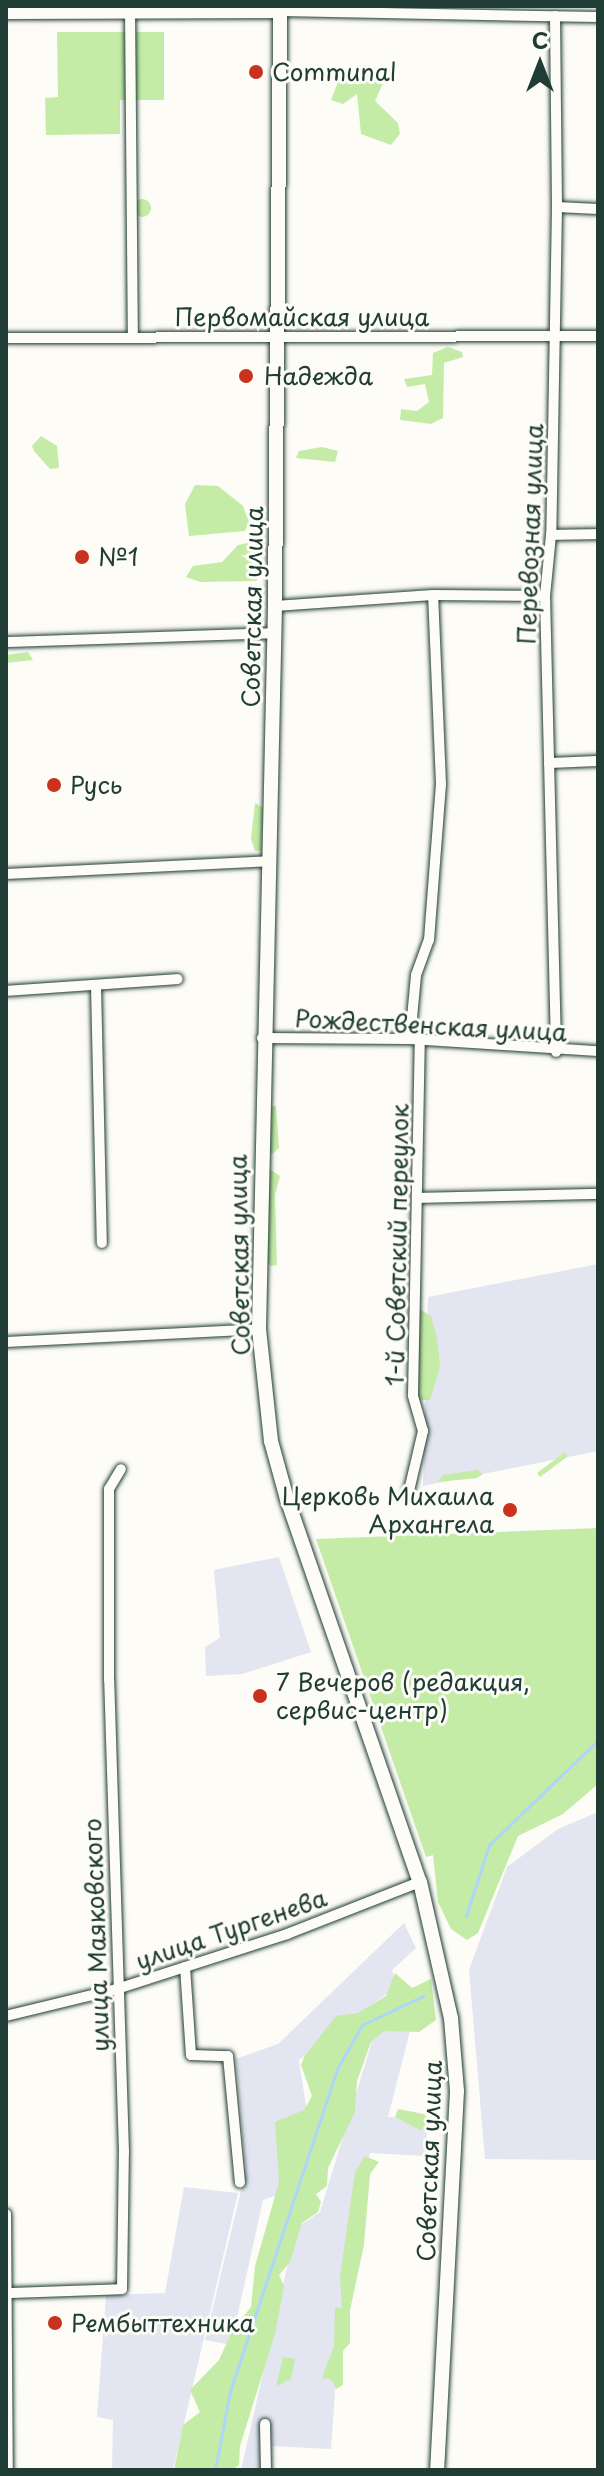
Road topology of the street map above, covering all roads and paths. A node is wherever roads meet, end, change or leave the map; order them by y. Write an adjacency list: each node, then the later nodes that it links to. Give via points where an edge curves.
1 (130, 9): 2 (street); 3 (street); 10 (street)
2 (280, 11): 4 (street); 11 (street, Советская улица)
3 (6, 12)
4 (555, 16): 5 (street); 6 (street, Перевозная улица)
5 (598, 17)
6 (557, 207): 7 (street); 8 (street, Перевозная улица)
7 (598, 209)
8 (554, 336): 9 (street, Первомайская улица); 11 (street, Первомайская улица); 14 (street, Перевозная улица)
9 (598, 336)
10 (133, 337): 11 (street, Первомайская улица); 12 (street, Первомайская улица)
11 (276, 337): 17 (street, Советская улица)
12 (6, 338)
13 (598, 534): 14 (street)
14 (551, 535): 16 (street, Перевозная улица)
15 (433, 595): 16 (street); 17 (street); 28 (street, 1-й Советский переулок, via 441,784 429,940 416,975)
16 (545, 596): 21 (street, Перевозная улица)
17 (275, 606): 18 (street, Советская улица)
18 (274, 633): 19 (street); 22 (street, Советская улица)
19 (6, 642)
20 (598, 761): 21 (street)
21 (549, 763): 30 (street, Перевозная улица)
22 (269, 861): 23 (street); 27 (street, Советская улица)
23 (6, 874)
24 (178, 979): 25 (street)
25 (96, 986): 26 (street); 33 (street)
26 (6, 991)
27 (262, 1038): 28 (street, Рождественская улица); 34 (street, Советская улица)
28 (415, 1040): 30 (street, Рождественская улица); 32 (street, 1-й Советский переулок)
29 (598, 1051): 30 (street, Рождественская улица)
30 (556, 1052)
31 (598, 1194): 32 (street)
32 (419, 1198): 37 (street, 1-й Советский переулок, via 413,1395 423,1431)
33 (102, 1243)
34 (259, 1329): 35 (street); 38 (street, Советская улица, via 271,1441 287,1499)
35 (6, 1342)
36 (121, 1469): 40 (street, улица Маяковского, via 109,1489)
37 (408, 1495)
38 (420, 1882): 39 (street, улица Тургенева); 50 (street, Советская улица, via 443,1975 457,2078)
39 (185, 1967): 40 (street, улица Тургенева); 42 (street, via 191,2055 228,2056)
40 (117, 1989): 41 (street, улица Тургенева); 45 (street, улица Маяковского, via 124,2152 122,2289)
41 (6, 2016)
42 (240, 2182)
43 (6, 2214): 44 (street)
44 (7, 2249): 45 (street)
45 (9, 2293): 46 (street)
46 (7, 2370): 48 (street)
47 (265, 2424): 49 (street)
48 (8, 2470)
49 (266, 2470)
50 (437, 2470)

